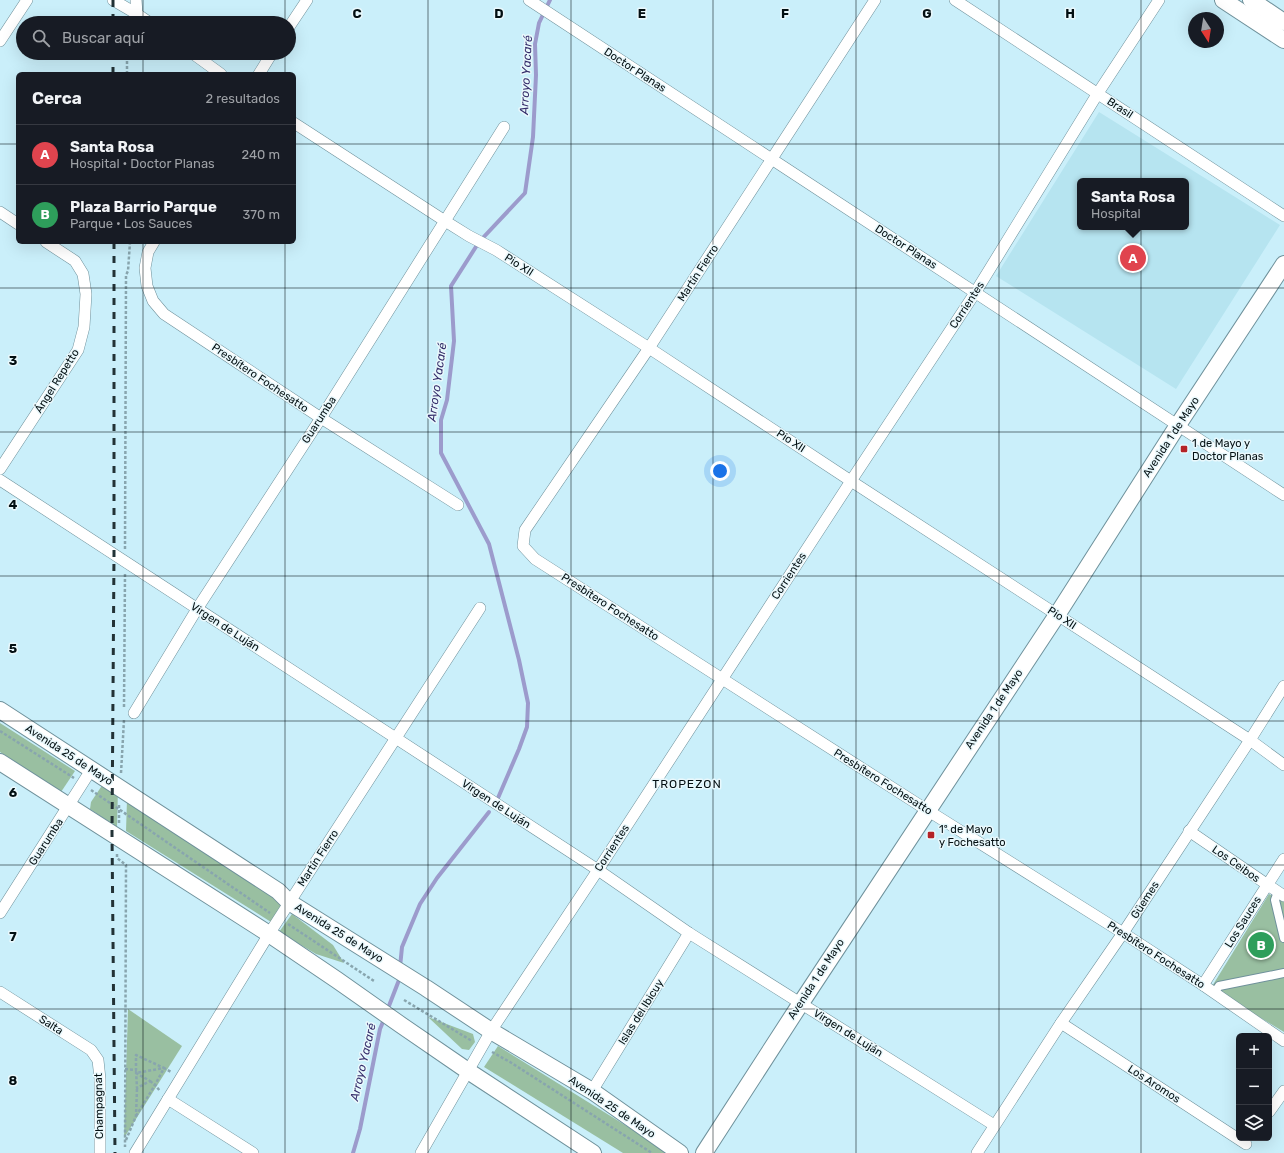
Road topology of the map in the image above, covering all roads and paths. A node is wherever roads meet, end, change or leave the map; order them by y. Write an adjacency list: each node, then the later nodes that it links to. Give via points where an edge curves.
1 (27, 0): 12 (street)
2 (113, 0): 11 (street)
3 (136, 0): 11 (street)
4 (307, 0): 15 (street)
5 (875, 0): 28 (street, Martín Fierro)
6 (955, 0): 25 (street, Brasil)
7 (1159, 0): 25 (street, Corrientes)
8 (1223, 0): 17 (main road)
9 (1251, 0): 16 (main road)
10 (533, 3): 28 (street, Doctor Planas)
11 (137, 14): 13 (street)
12 (16, 16)
13 (140, 16)
14 (16, 17): 18 (street)
15 (296, 17)
16 (1284, 22)
17 (1284, 40)
18 (0, 41)
19 (127, 60): 22 (path)
20 (202, 60): 23 (street)
21 (268, 60): 24 (street)
22 (127, 72)
23 (218, 72)
24 (260, 72)
25 (1098, 93): 30 (street, Brasil); 37 (street, Corrientes)
26 (296, 124): 31 (street, Pio XII)
27 (504, 127): 31 (street, Guarumba)
28 (772, 159): 37 (street, Doctor Planas); 38 (street, Martín Fierro)
29 (0, 212): 32 (street)
30 (1284, 216)
31 (445, 221): 38 (street, Pio XII, via 496,250); 39 (street, Guarumba)
32 (16, 223)
33 (49, 244): 41 (street, Ángel Repetto, via 75,261 83,274 86,294 84,327 78,350)
34 (130, 244): 47 (path, via 126,275)
35 (153, 244): 39 (street, Presbítero Fochesatto, via 144,268 153,301 164,314)
36 (1284, 264): 40 (main road, Avenida 1 de Mayo)
37 (975, 293): 40 (street, Doctor Planas); 43 (street, Corrientes)
38 (649, 348): 43 (street, Pio XII); 46 (street, Martín Fierro, via 525,530)
39 (321, 418): 45 (street, Presbítero Fochesatto); 49 (street, Guarumba)
40 (1178, 425): 44 (street, Doctor Planas); 50 (main road, Avenida 1 de Mayo)
41 (0, 470)
42 (0, 480): 47 (street, Virgen de Luján)
43 (850, 481): 50 (street, Pio XII); 51 (street, Corrientes)
44 (1284, 495)
45 (458, 505)
46 (523, 546): 51 (street, Presbítero Fochesatto, via 535,559)
47 (125, 562): 49 (street, Virgen de Luján); 54 (path)
48 (480, 608): 56 (street, Martín Fierro)
49 (197, 609): 54 (street, Guarumba); 56 (street, Virgen de Luján)
50 (1056, 615): 57 (street, Pio XII); 65 (main road, Avenida 1 de Mayo)
51 (722, 680): 65 (street, Presbítero Fochesatto); 69 (street, Corrientes)
52 (1284, 686): 57 (street, Güemes)
53 (0, 710): 60 (main road, Avenida 25 de Mayo)
54 (127, 712): 62 (path)
55 (0, 731): 61 (path)
56 (395, 738): 69 (street, Virgen de Luján); 72 (street, Martín Fierro)
57 (1250, 740): 59 (street, Pio XII); 66 (street, Güemes)
58 (0, 762): 63 (main road)
59 (1284, 765)
60 (91, 770): 61 (street, Guarumba); 62 (main road, Avenida 25 de Mayo)
61 (83, 784): 63 (street, Guarumba); 64 (path)
62 (120, 787): 64 (path); 72 (main road, Avenida 25 de Mayo, via 278,891)
63 (69, 806): 67 (main road); 73 (street, Guarumba)
64 (119, 808): 67 (path); 74 (path)
65 (927, 810): 76 (street, Presbítero Fochesatto); 85 (main road, Avenida 1 de Mayo)
66 (1189, 831): 70 (street, Los Ceibos); 76 (street, Güemes)
67 (118, 837): 77 (main road); 92 (path, via 117,858 126,865)
68 (1284, 859): 70 (street, Los Sauces)
69 (598, 870): 75 (street, Virgen de Luján); 87 (street, Corrientes)
70 (1267, 884): 71 (street, Los Ceibos); 81 (street, Los Sauces)
71 (1281, 894): 78 (street, via 1275,900)
72 (289, 902): 74 (street, Martín Fierro); 87 (main road, Avenida 25 de Mayo)
73 (0, 913)
74 (278, 918): 77 (street, Martín Fierro); 80 (path)
75 (689, 933): 85 (street, Virgen de Luján); 96 (street, Islas del Ibicuy)
76 (1123, 933): 81 (street, Presbítero Fochesatto); 86 (street, Güemes)
77 (269, 934): 94 (main road); 98 (street, Martín Fierro)
78 (1284, 938)
79 (1284, 973): 83 (street, via 1219,986)
80 (374, 981)
81 (1203, 985): 83 (street, Presbítero Fochesatto)
82 (0, 992): 90 (street, Salta, via 91,1050)
83 (1214, 993): 88 (street, Presbítero Fochesatto)
84 (404, 1000): 89 (path)
85 (801, 1003): 101 (street, Virgen de Luján); 112 (main road, Avenida 1 de Mayo)
86 (1061, 1023): 101 (street, Güemes); 103 (street, Los Aromos)
87 (491, 1031): 89 (street, Corrientes); 96 (main road, Avenida 25 de Mayo)
88 (1284, 1041)
89 (482, 1046): 94 (street, Corrientes); 110 (path)
90 (98, 1060): 104 (street, Champagnat)
91 (164, 1068): 93 (path); 93 (path, via 136,1055); 100 (path)
92 (125, 1069): 93 (path); 102 (path)
93 (136, 1071): 95 (path); 95 (path, via 150,1082)
94 (468, 1071): 108 (street, Corrientes); 109 (main road)
95 (137, 1088): 100 (path)
96 (592, 1091): 111 (main road, Avenida 25 de Mayo)
97 (1284, 1091): 99 (street)
98 (168, 1098): 106 (street, Martín Fierro); 107 (street)
99 (1272, 1108)
100 (136, 1116): 102 (path)
101 (994, 1125): 113 (street, Güemes)
102 (125, 1142): 105 (path)
103 (1246, 1145)
104 (100, 1153)
105 (126, 1153)
106 (135, 1153)
107 (253, 1153)
108 (421, 1153)
109 (593, 1153)
110 (652, 1153)
111 (680, 1153)
112 (704, 1153)
113 (977, 1153)

